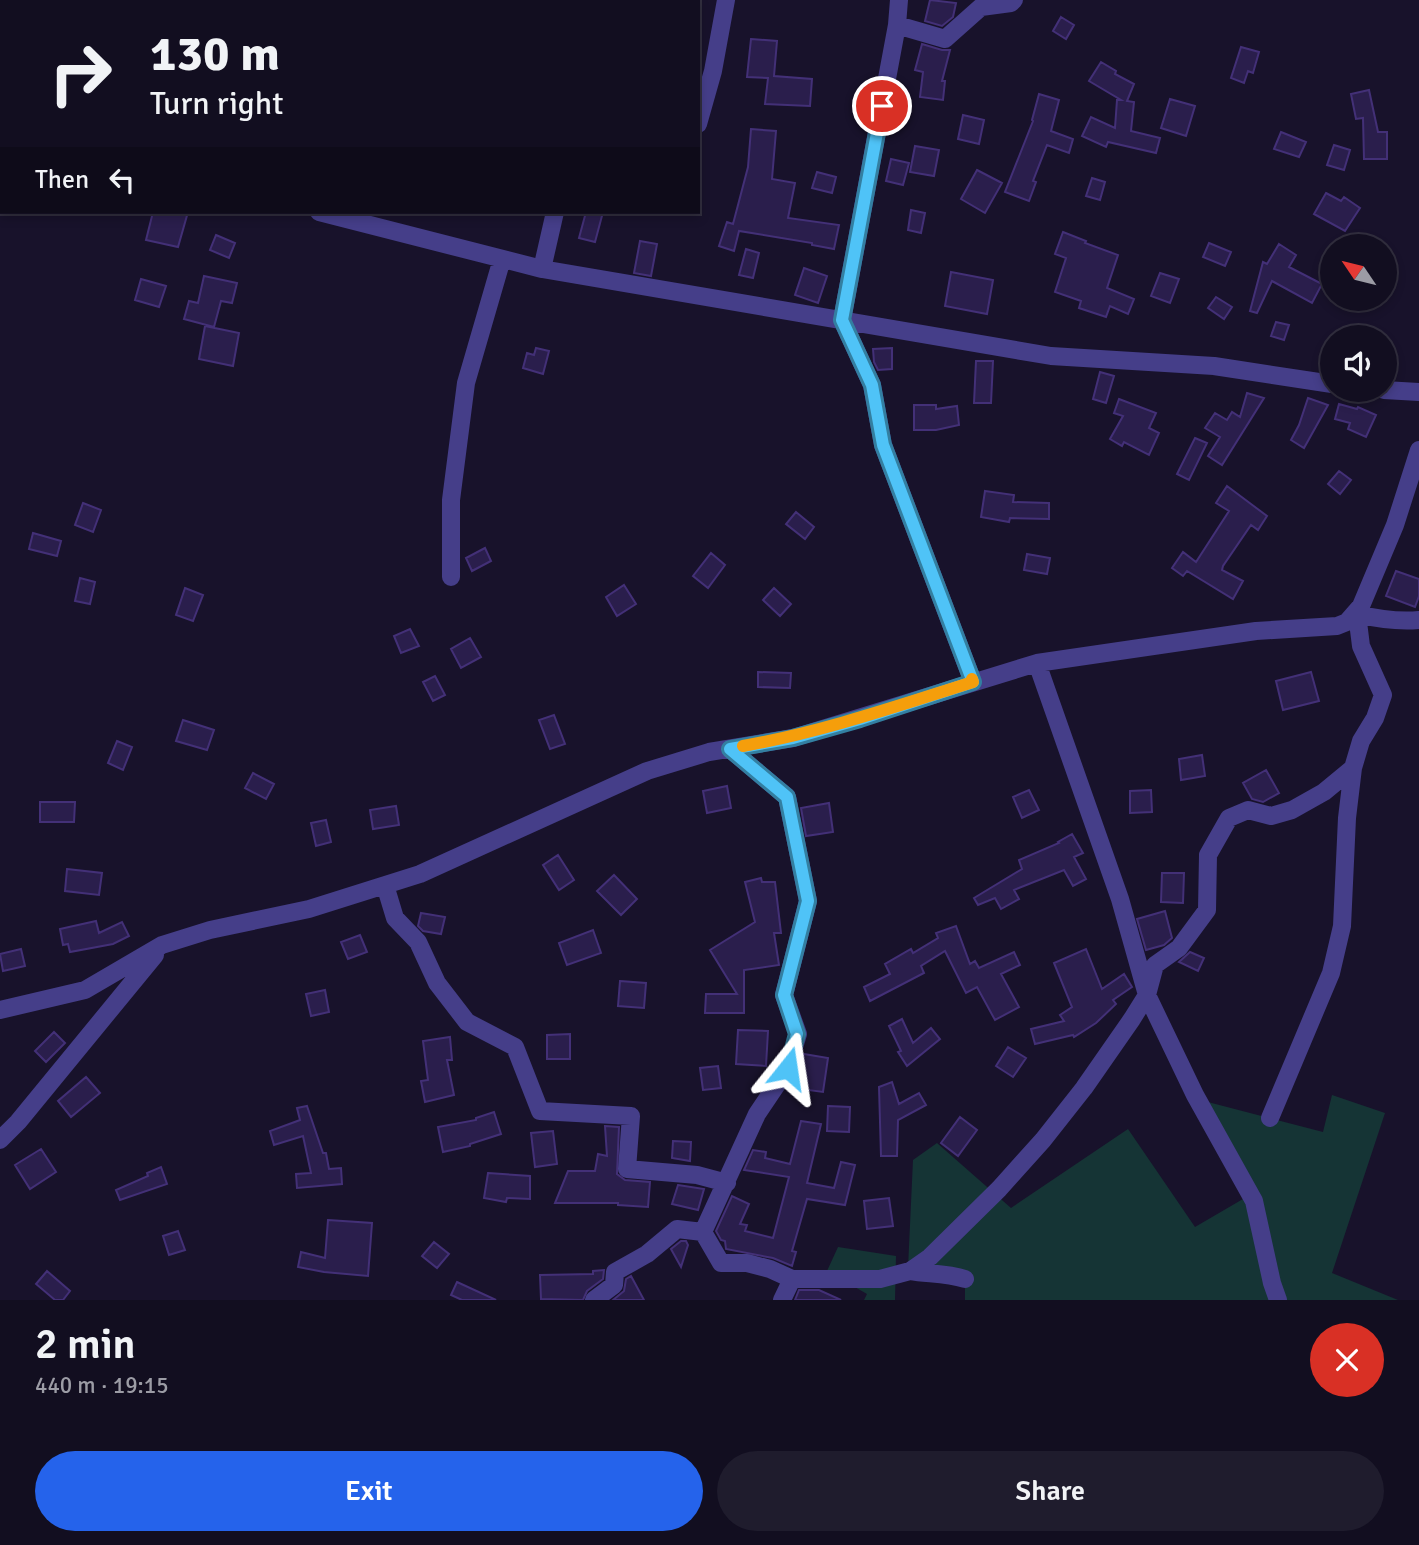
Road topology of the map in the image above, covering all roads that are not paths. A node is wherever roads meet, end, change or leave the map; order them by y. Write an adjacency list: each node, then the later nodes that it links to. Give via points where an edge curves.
1 (726, 0): 5 (street)
2 (899, 0): 4 (street)
3 (1014, 0): 4 (street, via 981,7 945,39)
4 (897, 25): 10 (street)
5 (700, 117)
6 (327, 214): 8 (street)
7 (555, 214): 9 (street)
8 (502, 259): 9 (street); 15 (street, via 466,383 451,500)
9 (542, 269): 10 (street)
10 (842, 320): 11 (street, via 1051,356 1214,366); 19 (street, via 872,385 883,445)
11 (1320, 382)
12 (1397, 391): 13 (street)
13 (1419, 392)
14 (1419, 450): 16 (street, via 1395,525)
15 (451, 577)
16 (1357, 614): 17 (street, via 1400,622); 18 (street, via 1337,626 1255,631); 21 (street, via 1361,646 1383,695)
17 (1419, 620)
18 (1037, 663): 19 (street); 24 (street, via 1120,899)
19 (973, 682): 20 (street, via 793,738)
20 (730, 749): 22 (street, via 647,771 444,864); 28 (street, via 787,797 808,901 784,995 797,1034 788,1068 757,1114)
21 (1353, 768): 24 (street, via 1292,810 1271,816 1248,810 1229,818 1208,855 1206,910 1179,948 1155,965); 26 (street, via 1342,926 1331,973)
22 (385, 885): 23 (street); 28 (street, via 395,918 418,942 437,983 467,1022 514,1047 540,1111 631,1116 627,1169 697,1175)
23 (162, 945): 25 (street, via 85,990); 27 (street)
24 (1147, 995): 30 (street, via 1043,1140 930,1257); 35 (street, via 1195,1096 1254,1201)
25 (0, 1010)
26 (1269, 1118)
27 (0, 1140)
28 (727, 1184): 29 (street)
29 (703, 1232): 31 (street, via 721,1263 770,1269); 33 (street, via 677,1229 615,1272 614,1285)
30 (911, 1270): 31 (street, via 880,1279); 32 (street)
31 (792, 1279): 34 (street)
32 (965, 1279)
33 (594, 1300)
34 (782, 1300)
35 (1278, 1300)

